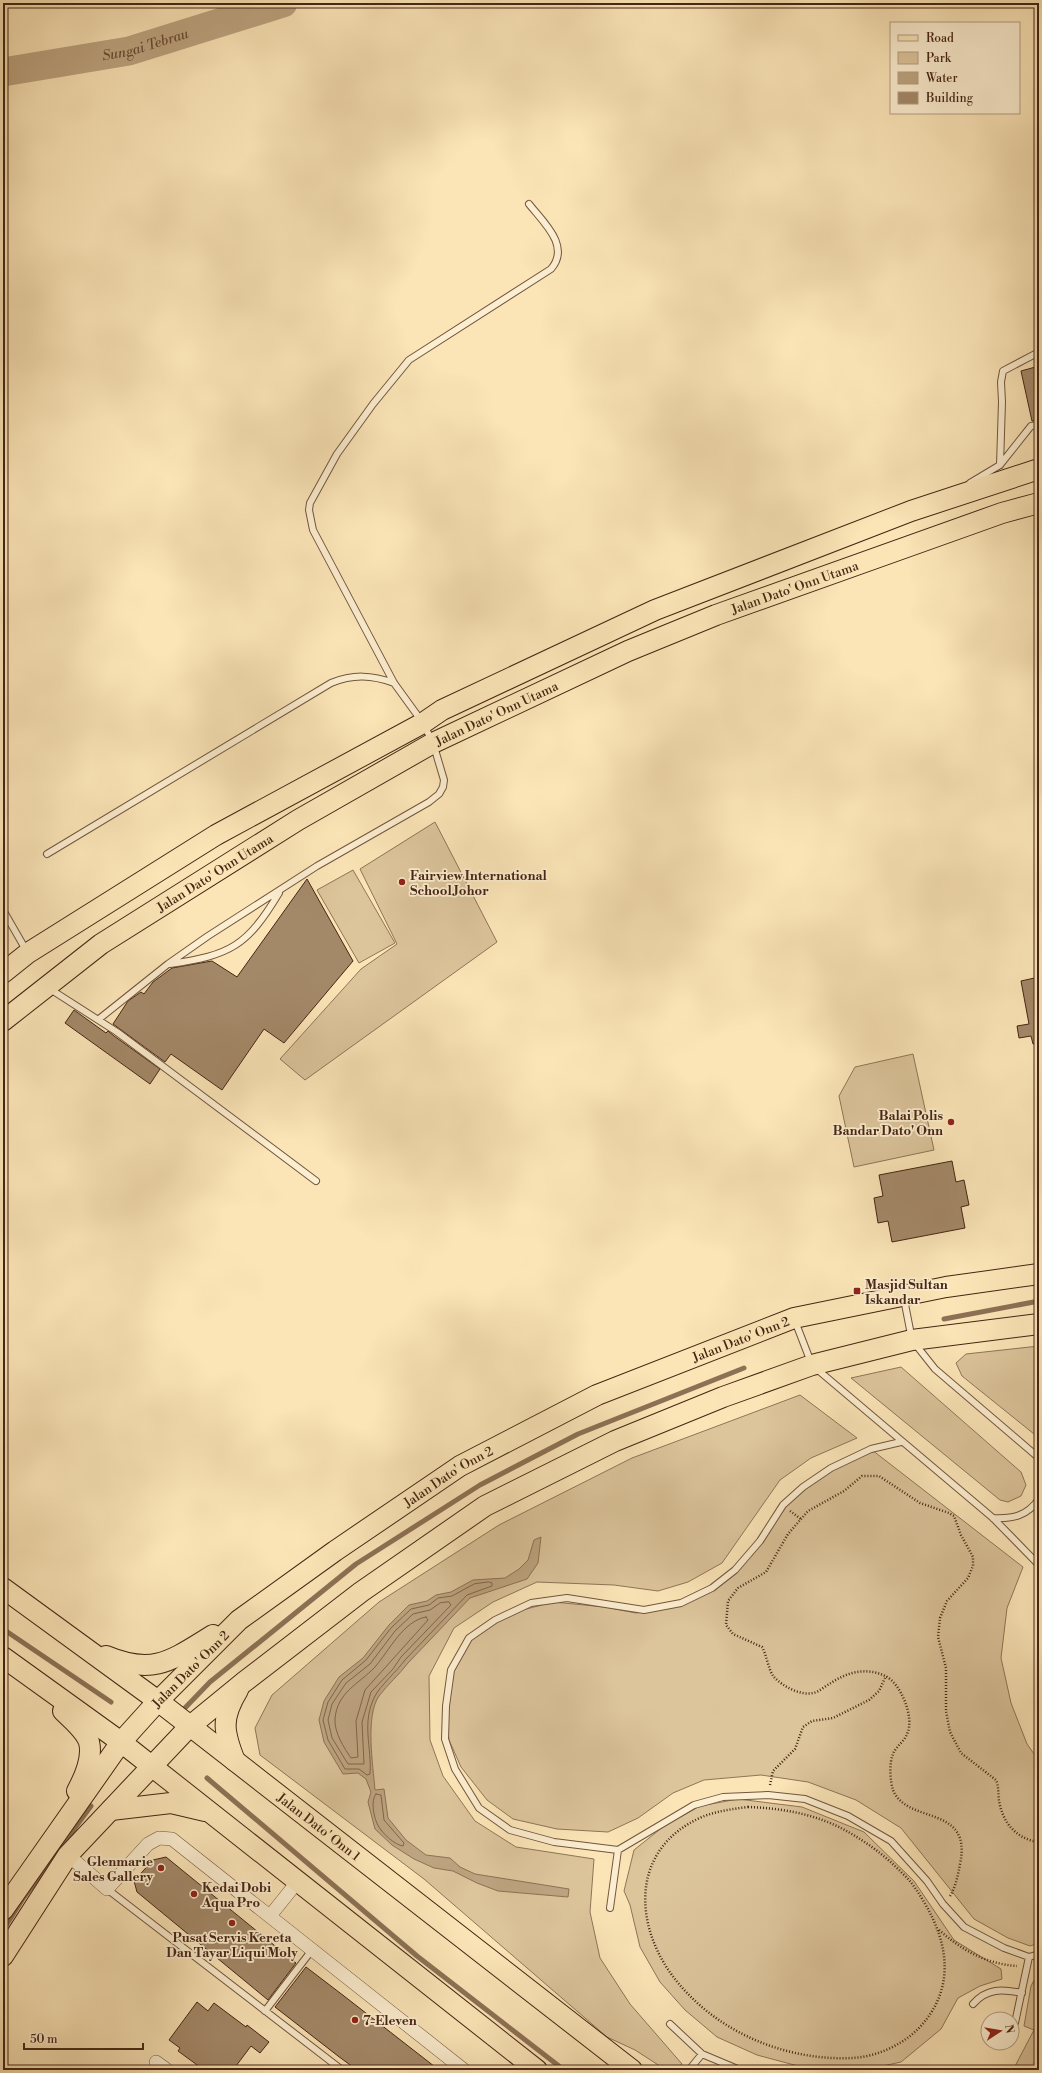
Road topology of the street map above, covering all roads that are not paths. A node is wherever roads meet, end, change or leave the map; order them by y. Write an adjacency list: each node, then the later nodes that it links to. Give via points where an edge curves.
1 (528, 204): 8 (lane, via 557,242 557,262 551,269 409,360 337,454 310,503 309,516 313,530)
2 (1039, 352): 4 (lane, via 1003,371)
3 (1039, 425): 4 (lane, via 1031,426)
4 (1000, 465): 6 (lane)
5 (1039, 469): 6 (main road, Jalan Dato' Onn Utama)
6 (940, 501): 9 (main road, Jalan Dato' Onn Utama, via 655,610 442,710)
7 (1039, 503): 10 (main road, Jalan Dato' Onn Utama, via 1002,513 716,615 628,651)
8 (394, 682): 9 (lane); 11 (lane, via 366,676 331,683)
9 (423, 723): 10 (lane); 14 (main road, Jalan Dato' Onn Utama, via 216,835)
10 (433, 743): 12 (lane, via 444,780 439,794 317,866); 15 (main road, Jalan Dato' Onn Utama, via 298,820)
11 (47, 854)
12 (280, 891): 17 (lane); 17 (lane, via 251,934 237,946 212,957)
13 (3, 910): 16 (lane)
14 (83, 919): 15 (main road); 16 (main road, Jalan Dato' Onn Utama)
15 (101, 944): 19 (main road, Jalan Dato' Onn Utama)
16 (28, 953): 18 (main road, Jalan Dato' Onn Utama)
17 (168, 964): 20 (lane)
18 (3, 973)
19 (46, 987): 20 (lane); 21 (main road, Jalan Dato' Onn Utama)
20 (99, 1019): 22 (lane)
21 (3, 1021)
22 (316, 1181)
23 (1039, 1274): 24 (main road, Jalan Dato' Onn 2, via 946,1287)
24 (904, 1297): 25 (main road, Jalan Dato' Onn 2); 27 (lane)
25 (794, 1318): 28 (lane); 35 (main road, Jalan Dato' Onn 2, via 597,1395 460,1466)
26 (1039, 1324): 27 (main road)
27 (912, 1340): 28 (main road); 30 (lane, via 935,1369)
28 (812, 1365): 29 (lane); 39 (main road, via 723,1397 615,1441 485,1506 361,1592)
29 (901, 1442): 32 (lane); 48 (lane, via 871,1449 830,1468 803,1487 784,1505 760,1541 736,1570 712,1588 681,1603 644,1610 567,1598 531,1603 495,1620 469,1638 451,1670 445,1739 455,1769 479,1808 510,1830 554,1842)
30 (1039, 1458)
31 (1039, 1499): 32 (lane, via 1025,1514 1009,1519)
32 (993, 1518): 33 (lane)
33 (1037, 1563)
34 (3, 1588): 36 (main road, Jalan Dato' Onn 1)
35 (238, 1620): 36 (main road, via 170,1661 144,1667 124,1664); 40 (main road, Jalan Dato' Onn 2)
36 (85, 1647): 40 (main road, Jalan Dato' Onn 1)
37 (3, 1657): 38 (main road)
38 (30, 1676): 42 (main road); 47 (main road, via 80,1729 89,1743 89,1760 83,1780)
39 (244, 1682): 41 (main road); 43 (main road, via 229,1705 224,1721 226,1738)
40 (158, 1702): 41 (main road, Jalan Dato' Onn 1); 42 (main road, Jalan Dato' Onn 2)
41 (189, 1727): 43 (main road, Jalan Dato' Onn 1); 44 (main road)
42 (122, 1742): 44 (main road); 47 (main road, Jalan Dato' Onn 2)
43 (235, 1760): 70 (main road, Jalan Dato' Onn 1)
44 (151, 1766): 45 (main road); 46 (main road)
45 (111, 1810): 46 (main road, via 171,1803); 49 (main road)
46 (211, 1812): 50 (main road)
47 (52, 1839): 53 (main road, Jalan Dato' Onn 2)
48 (618, 1850): 52 (lane); 58 (lane, via 694,1805 724,1797 768,1795 805,1799 848,1816 891,1841 964,1927 1004,1948)
49 (68, 1855): 51 (street); 57 (main road)
50 (298, 1881): 54 (street); 69 (main road)
51 (107, 1889): 54 (street, via 148,1844 159,1838 172,1839); 61 (lane)
52 (610, 1908)
53 (3, 1910)
54 (270, 1916): 55 (street)
55 (312, 1950): 61 (lane); 66 (street)
56 (1039, 1954): 58 (lane)
57 (3, 1956)
58 (1029, 1957): 59 (lane)
59 (1022, 1992): 60 (lane, via 999,1990 981,1995); 62 (lane)
60 (973, 2004)
61 (265, 2011): 68 (lane)
62 (1018, 2011)
63 (670, 2024): 64 (lane)
64 (702, 2054): 71 (lane); 72 (lane)
65 (156, 2062): 67 (street)
66 (458, 2068)
67 (166, 2070)
68 (342, 2070)
69 (537, 2070)
70 (632, 2070)
71 (689, 2070)
72 (740, 2070)

